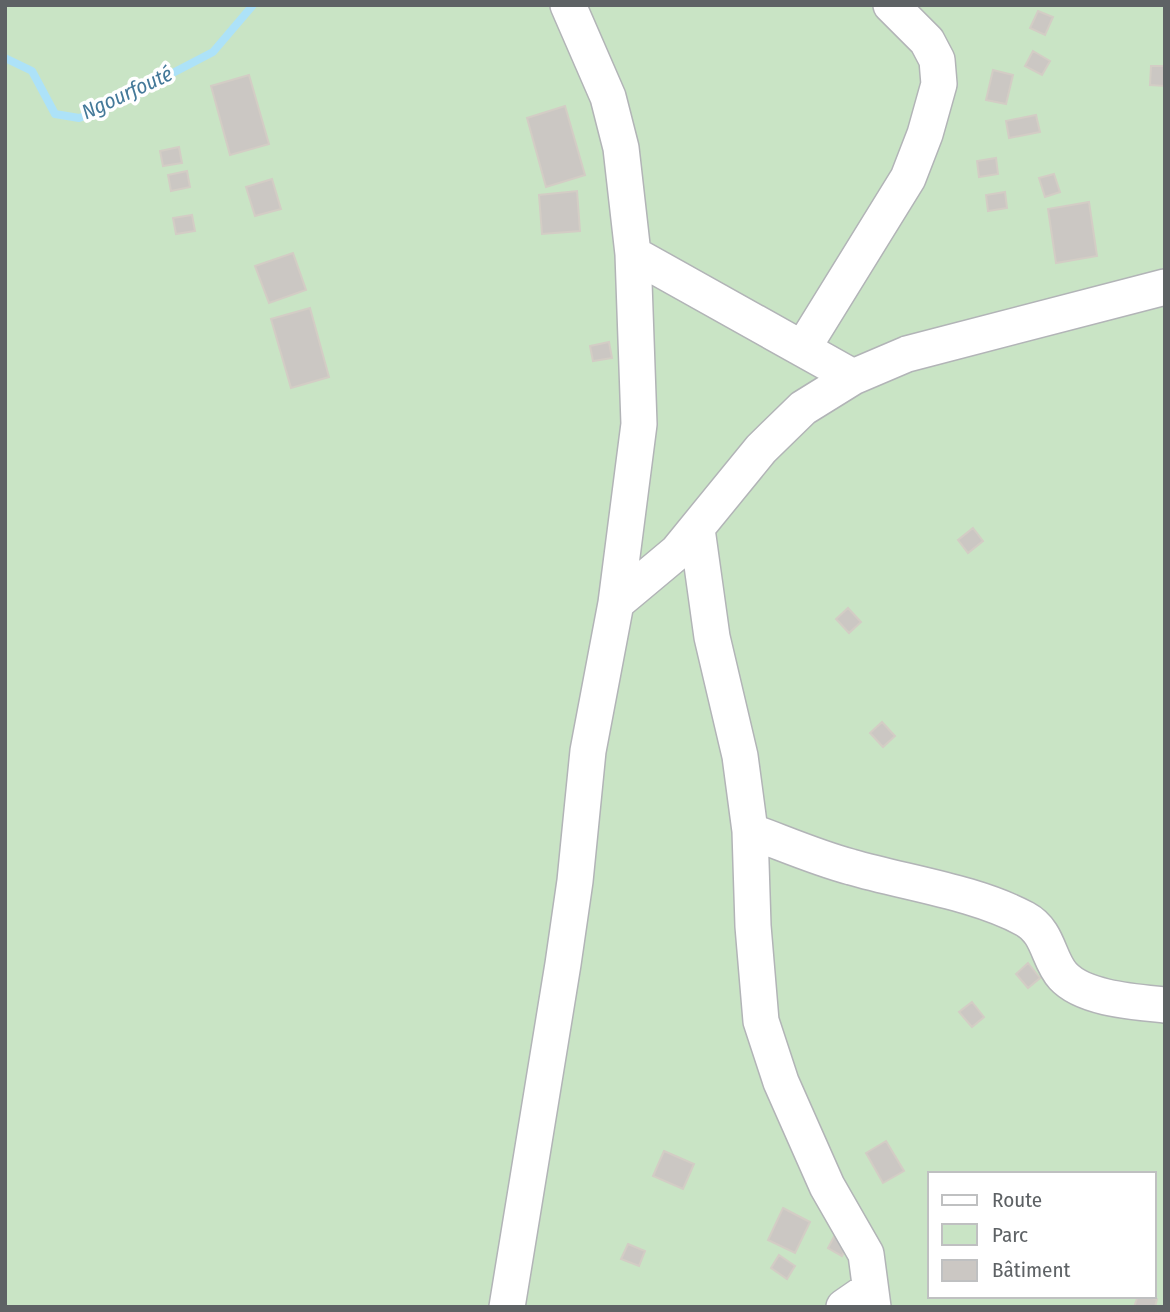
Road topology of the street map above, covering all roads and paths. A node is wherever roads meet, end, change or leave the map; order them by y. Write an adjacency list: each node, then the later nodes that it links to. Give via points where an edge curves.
1 (568, 5): 3 (street, via 608,97 618,135)
2 (891, 5): 5 (street, via 927,41 937,60 939,84 908,178)
3 (633, 254): 5 (street); 8 (street, via 639,424)
4 (1165, 287): 6 (street, via 906,354)
5 (803, 348): 6 (street)
6 (853, 377): 7 (street, via 786,424)
7 (697, 529): 8 (street); 9 (street, via 712,637 740,756)
8 (616, 603): 12 (street, via 588,751 575,881)
9 (750, 831): 10 (street, via 848,867 984,901 1028,920 1044,938 1063,976 1078,985 1107,999); 11 (street, via 761,1021 781,1082 827,1186 866,1254)
10 (1165, 1005)
11 (862, 1301)
12 (508, 1307)

